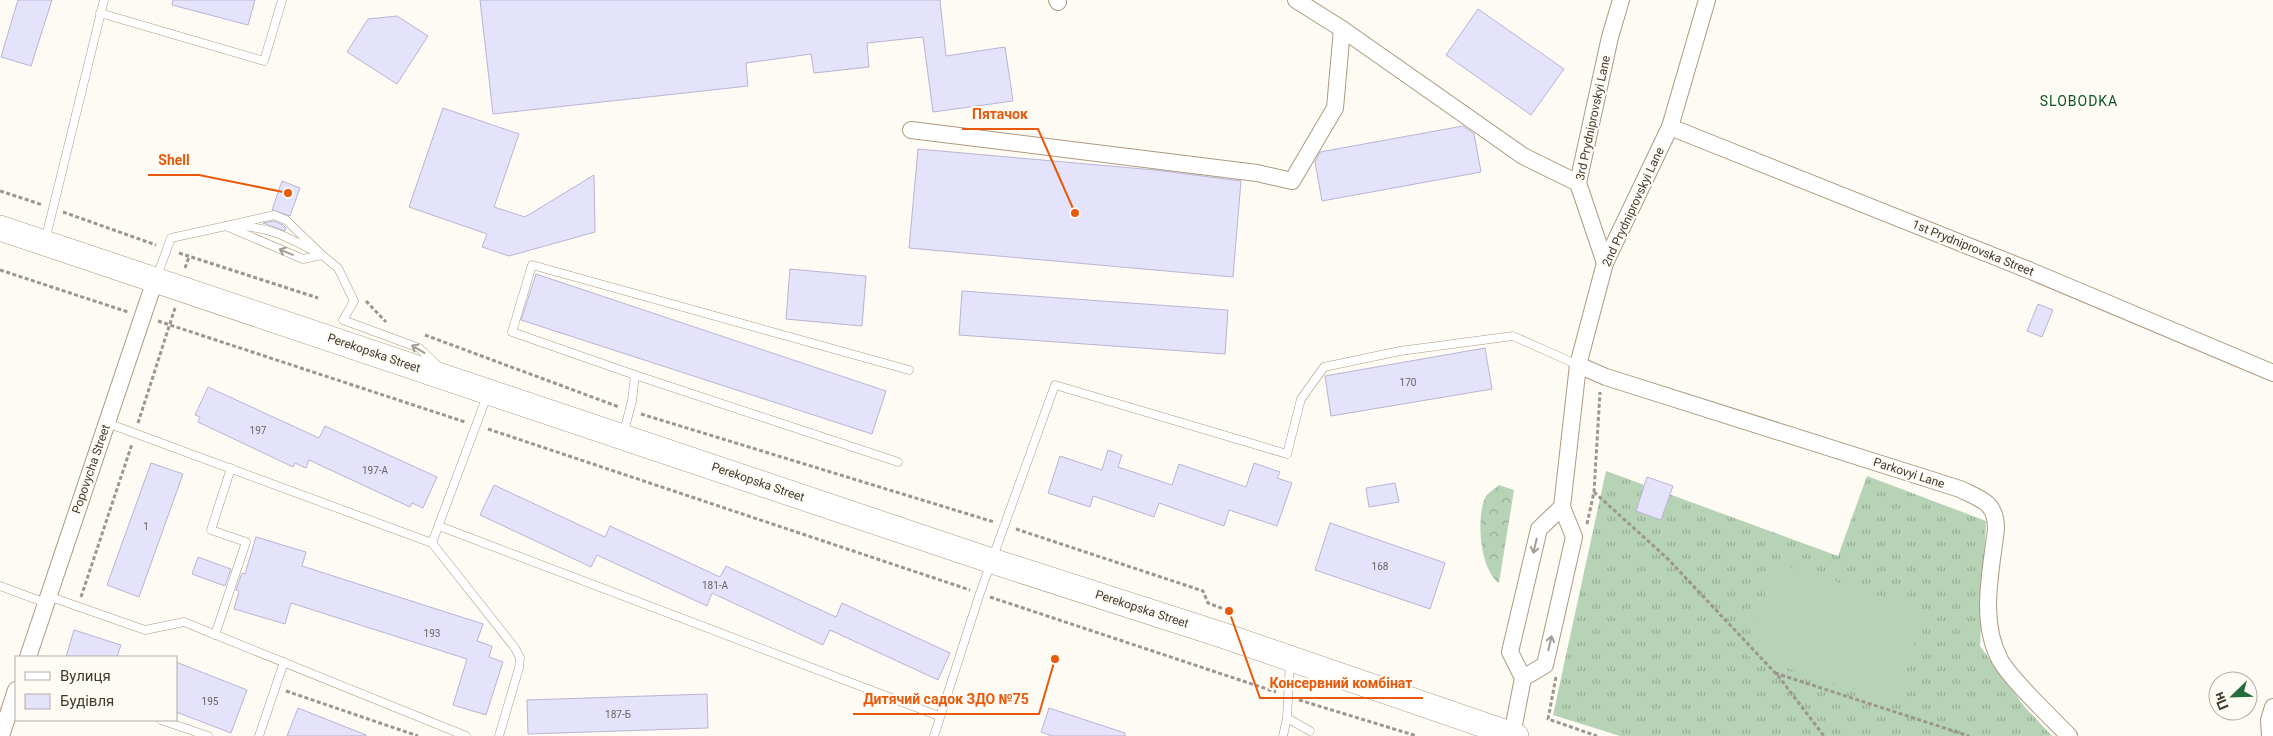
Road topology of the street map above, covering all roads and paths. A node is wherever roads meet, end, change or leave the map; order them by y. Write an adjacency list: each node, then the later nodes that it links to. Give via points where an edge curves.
1 (104, 0): 6 (lane)
2 (282, 0): 6 (lane, via 264,61)
3 (1296, 0): 7 (street)
4 (1621, 0): 10 (street, 3rd Prydniprovskyi Lane)
5 (1708, 0): 8 (street, 2nd Prydniprovskyi Lane)
6 (100, 13): 12 (lane)
7 (1342, 29): 9 (street, via 1335,108 1292,181 1257,173); 10 (street, via 1523,156)
8 (1670, 127): 18 (street, 2nd Prydniprovskyi Lane); 29 (street, 1st Prydniprovska Street, via 2031,271)
9 (910, 130)
10 (1578, 183): 18 (street, 3rd Prydniprovskyi Lane)
11 (0, 191): 12 (path)
12 (54, 209): 15 (lane); 16 (path)
13 (226, 226): 16 (lane, via 171,238); 17 (lane, via 260,227); 17 (lane, one-way to 13, via 303,259); 17 (lane, via 274,215 286,220)
14 (0, 228): 15 (main road, Perekopska Street)
15 (44, 243): 20 (main road, Perekopska Street)
16 (166, 248): 20 (lane); 21 (path)
17 (322, 255): 32 (lane, one-way to 17, via 418,348 343,320 354,301 338,268)
18 (1605, 263): 27 (street, 2nd Prydniprovskyi Lane)
19 (0, 270): 23 (path)
20 (155, 280): 23 (street, Popovycha Street); 32 (main road, Perekopska Street)
21 (318, 298)
22 (363, 298): 25 (path, via 385,321)
23 (142, 317): 24 (path); 35 (street, Popovycha Street)
24 (171, 324): 36 (path); 37 (path)
25 (394, 324)
26 (419, 333): 34 (path)
27 (1578, 365): 31 (street, Parkovyi Lane); 41 (street, 2nd Prydniprovskyi Lane); 43 (lane, via 1514,336 1400,350 1324,367 1301,399 1287,454 1055,385)
28 (908, 370): 30 (lane, via 532,264 512,332)
29 (2273, 373)
30 (635, 375): 34 (lane); 39 (lane)
31 (1606, 377): 55 (path, via 1598,396 1594,492 1668,559); 79 (street, Parkovyi Lane, via 1960,489 1992,507 1996,529 1988,606 1993,644 2001,662)
32 (455, 380): 33 (main road, Perekopska Street)
33 (489, 391): 36 (lane); 38 (main road, Perekopska Street)
34 (629, 410): 38 (lane); 43 (path)
35 (107, 423): 37 (lane); 48 (street, Popovycha Street)
36 (476, 426): 42 (lane); 47 (path)
37 (135, 434): 40 (lane); 49 (path)
38 (623, 437): 45 (main road, Perekopska Street)
39 (898, 462)
40 (231, 468): 44 (lane); 51 (lane, via 211,530 246,542)
41 (1562, 507): 56 (street, one-way to 56, via 1539,529 1510,652); 56 (street, 2nd Prydniprovskyi Lane, one-way to 41, via 1545,665 1574,537)
42 (439, 526): 44 (lane); 61 (lane)
43 (1004, 526): 45 (lane); 50 (path, via 1203,592 1208,603)
44 (432, 543): 72 (lane, via 520,658)
45 (992, 561): 47 (lane); 53 (main road, Perekopska Street)
46 (0, 586): 48 (lane)
47 (980, 594): 59 (path); 61 (lane)
48 (47, 599): 49 (lane); 52 (street, Popovycha Street)
49 (78, 606): 51 (lane, via 145,630 184,622)
50 (1229, 611)
51 (216, 635): 54 (lane)
52 (28, 656)
53 (1290, 658): 59 (lane); 66 (main road, Perekopska Street)
54 (284, 662): 57 (lane); 71 (lane)
55 (1775, 673): 77 (path); 78 (path)
56 (1523, 678): 66 (street)
57 (276, 688): 69 (lane); 70 (path)
58 (15, 693): 67 (street)
59 (1288, 696): 62 (lane); 75 (path)
60 (2273, 707): 80 (street, via 2268,720)
61 (939, 716): 73 (lane)
62 (1287, 718): 65 (lane); 74 (lane)
63 (1548, 719): 76 (path)
64 (163, 721): 68 (lane)
65 (1310, 731)
66 (1514, 735)
67 (0, 736)
68 (208, 736)
69 (260, 736)
70 (418, 736)
71 (466, 736)
72 (500, 736)
73 (934, 736)
74 (1283, 736)
75 (1416, 736)
76 (1597, 736)
77 (1824, 736)
78 (1969, 736)
79 (2069, 736)
80 (2270, 736)

